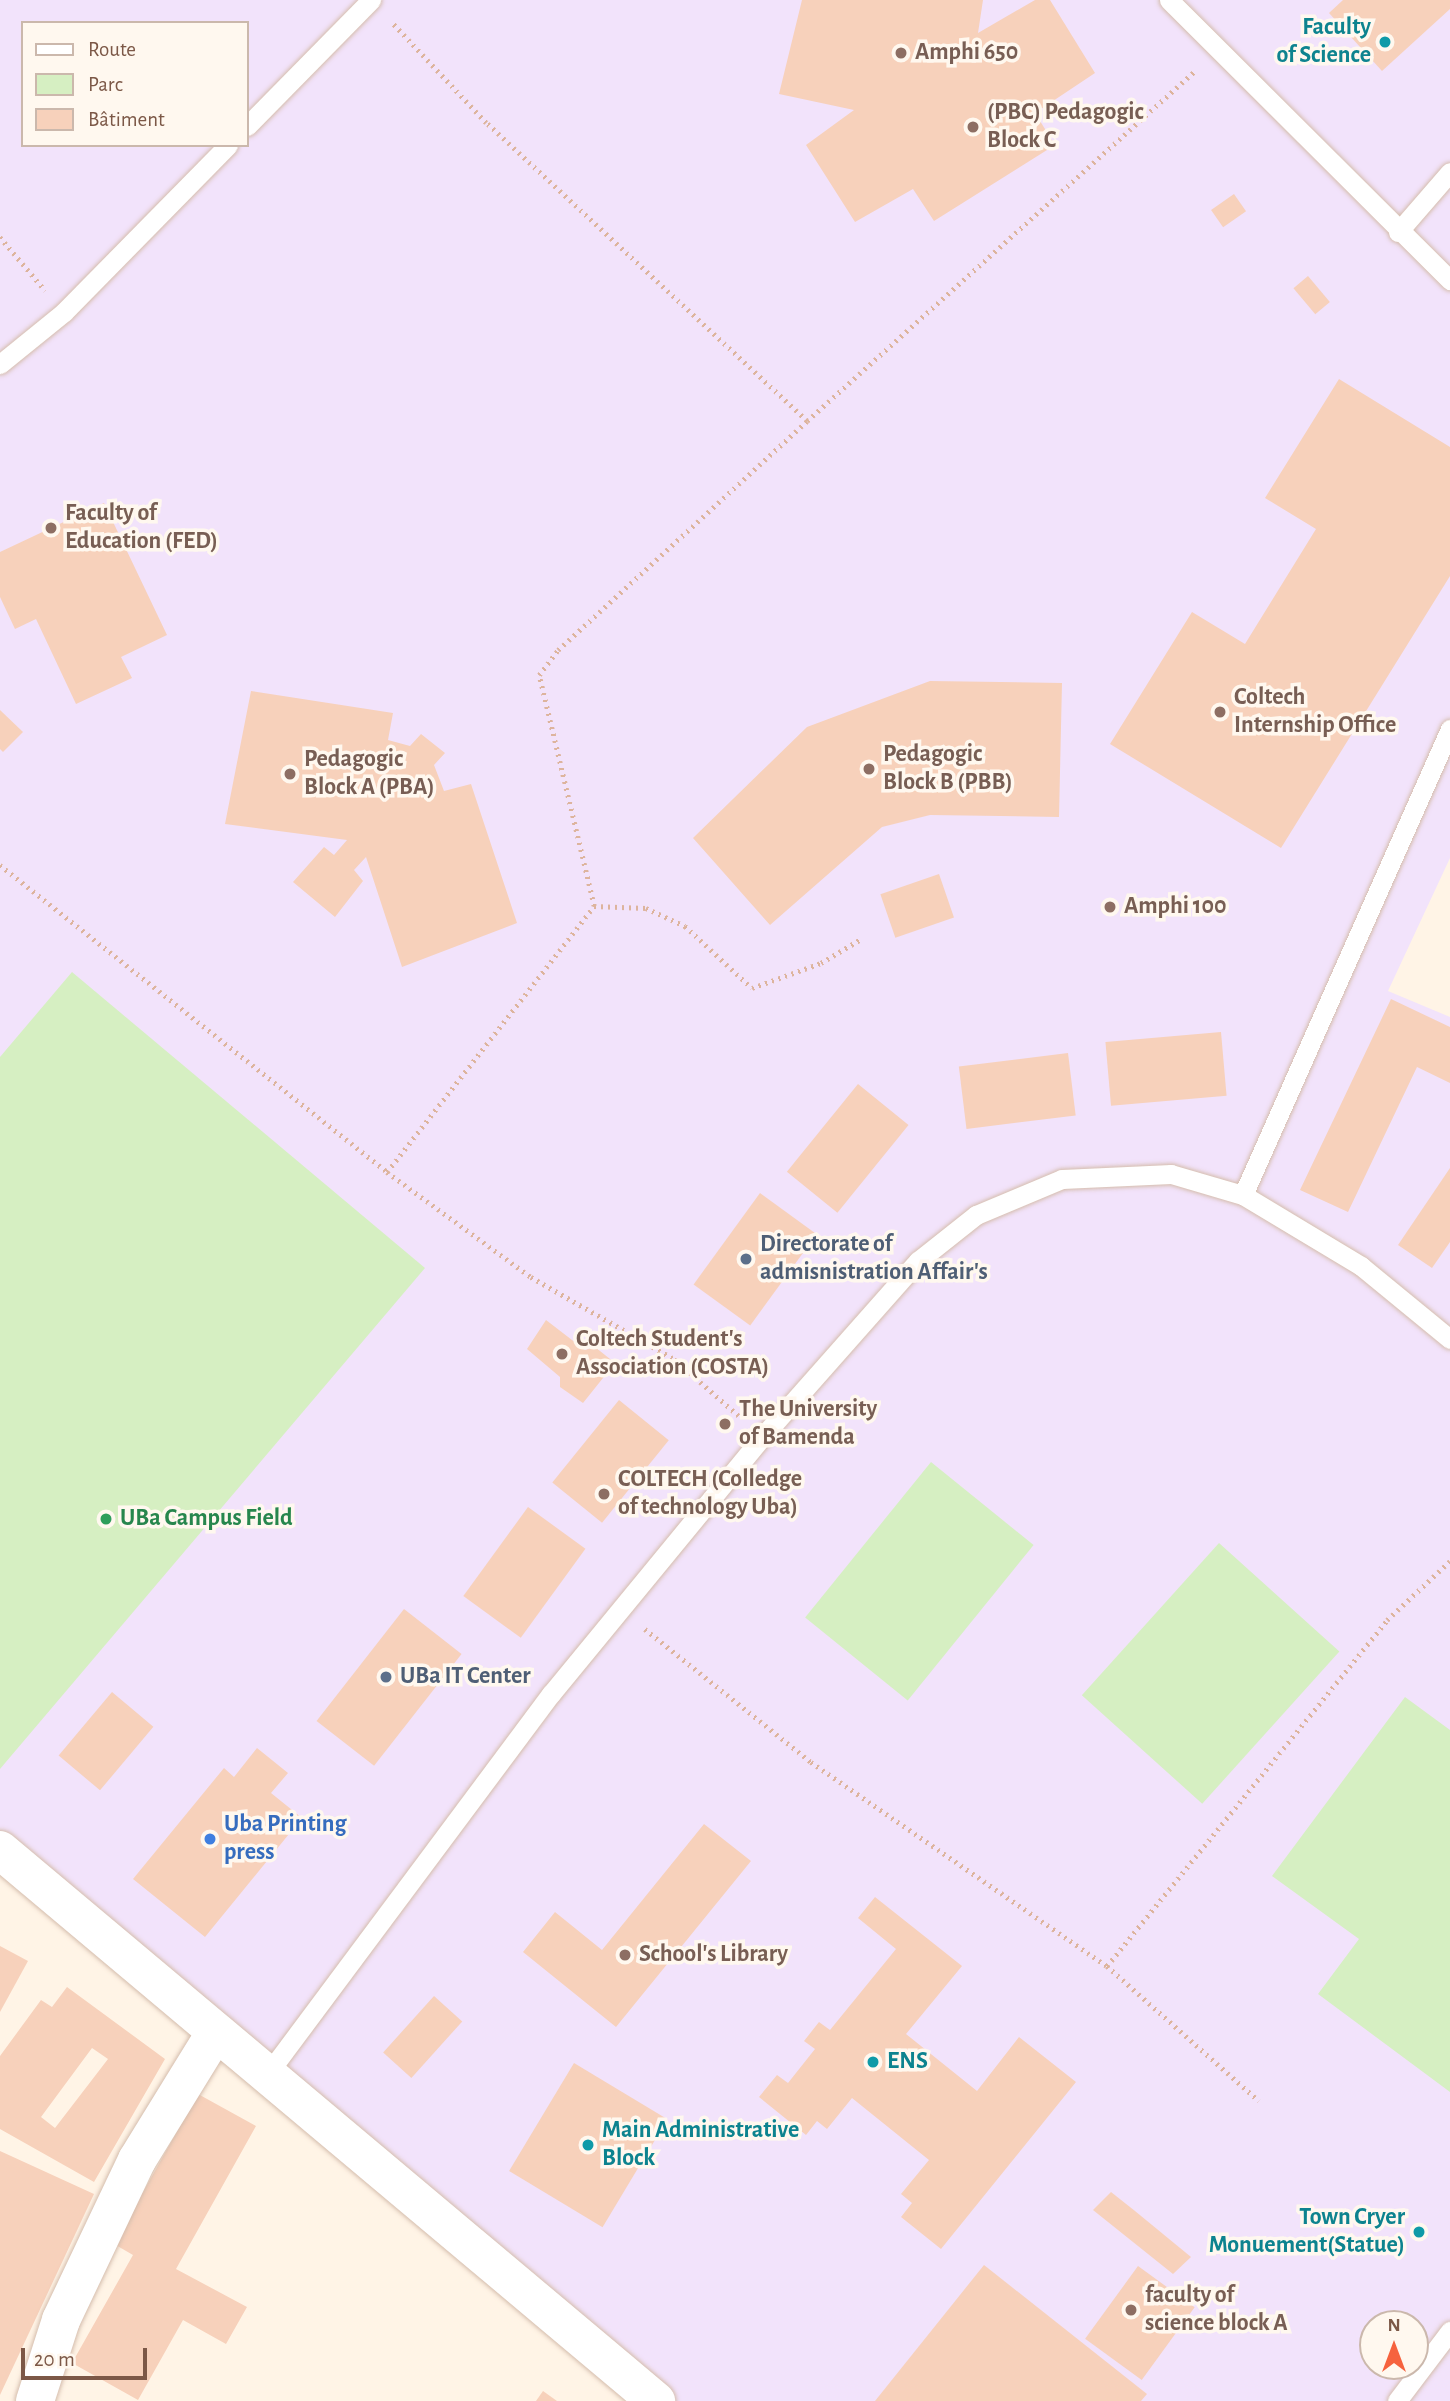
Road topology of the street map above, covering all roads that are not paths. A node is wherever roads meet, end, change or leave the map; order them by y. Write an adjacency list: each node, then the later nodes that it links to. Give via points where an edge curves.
1 (371, 0): 3 (lane)
2 (1169, 0): 6 (lane)
3 (248, 125)
4 (226, 147): 8 (lane, via 64,312)
5 (1450, 172): 6 (lane)
6 (1398, 232): 7 (lane)
7 (1450, 280)
8 (0, 364)
9 (1450, 729): 10 (lane)
10 (1243, 1195): 11 (lane, via 1361,1266); 14 (lane, via 1171,1174 1062,1179 976,1215 918,1261 763,1436 551,1694)
11 (1450, 1339)
12 (0, 1850): 13 (street)
13 (215, 2033): 14 (street); 16 (street, via 137,2160 61,2320)
14 (266, 2076): 17 (street)
15 (1450, 2331): 18 (lane)
16 (35, 2401)
17 (656, 2401)
18 (1397, 2401)

